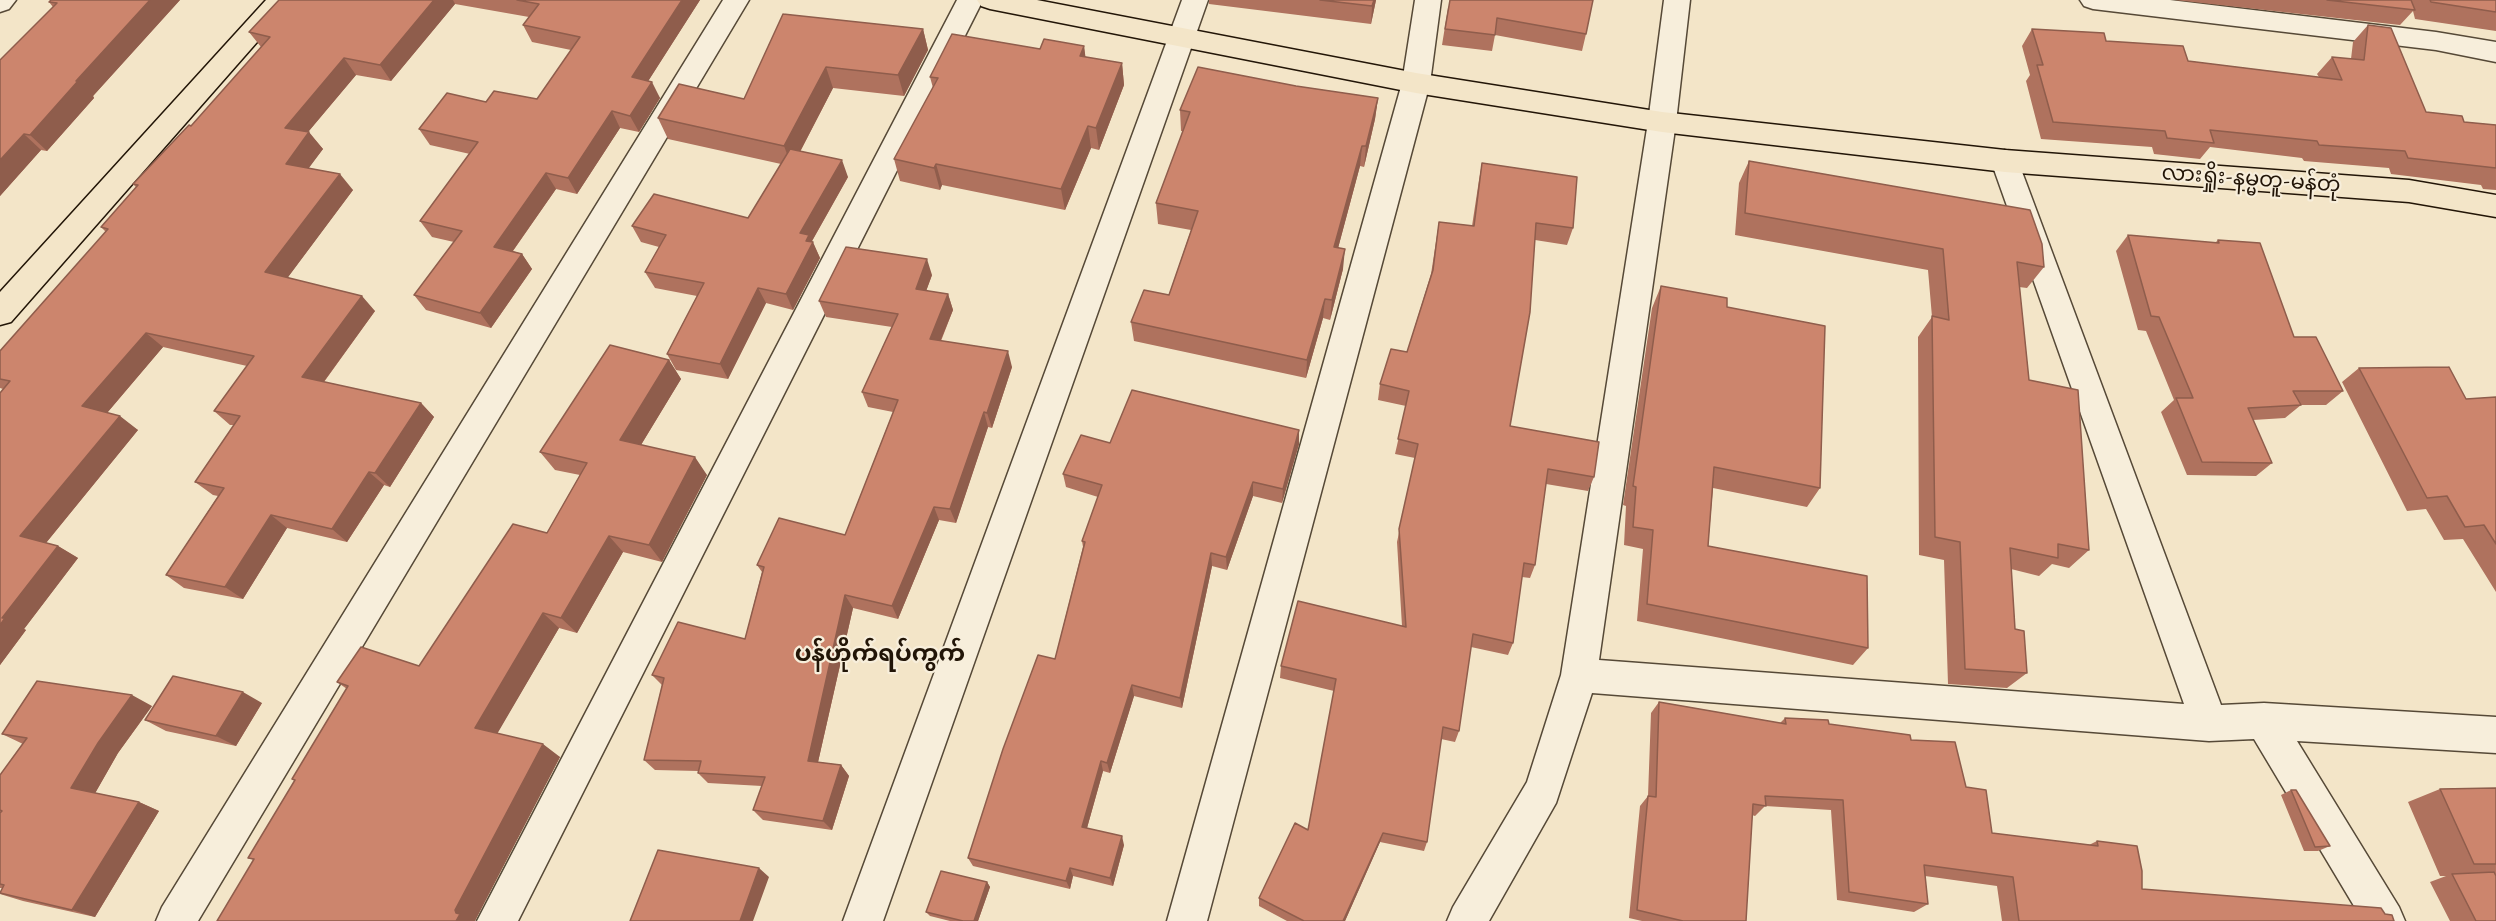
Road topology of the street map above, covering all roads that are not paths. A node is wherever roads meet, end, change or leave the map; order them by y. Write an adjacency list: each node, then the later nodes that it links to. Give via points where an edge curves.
1 (281, 0): 15 (main road)
2 (736, 0): 20 (street)
3 (970, 0): 21 (street)
4 (990, 0): 9 (main road, လားရှိုး-နမ္မတူ-မန်တုံ)
5 (1195, 0): 9 (street)
6 (1428, 0): 11 (street)
7 (1677, 0): 12 (street)
8 (2093, 0): 10 (street, via 2436,41)
9 (1183, 36): 11 (main road, လားရှိုး-နမ္မတူ-မန်တုံ); 22 (street)
10 (2496, 52)
11 (1416, 83): 12 (main road, လားရှိုး-နမ္မတူ-မန်တုံ); 23 (street)
12 (1662, 122): 13 (main road, လားရှိုး-နမ္မတူ-မန်တုံ); 16 (street)
13 (2005, 161): 14 (main road, လားရှိုး-နမ္မတူ-မန်တုံ, via 2409,191); 18 (street)
14 (2496, 206)
15 (0, 314)
16 (1579, 675): 18 (street); 24 (street, via 1543,790)
17 (2264, 720): 18 (street); 19 (street); 25 (street)
18 (2209, 723)
19 (2496, 735)
20 (176, 921)
21 (497, 921)
22 (863, 921)
23 (1187, 921)
24 (1467, 921)
25 (2385, 921)

